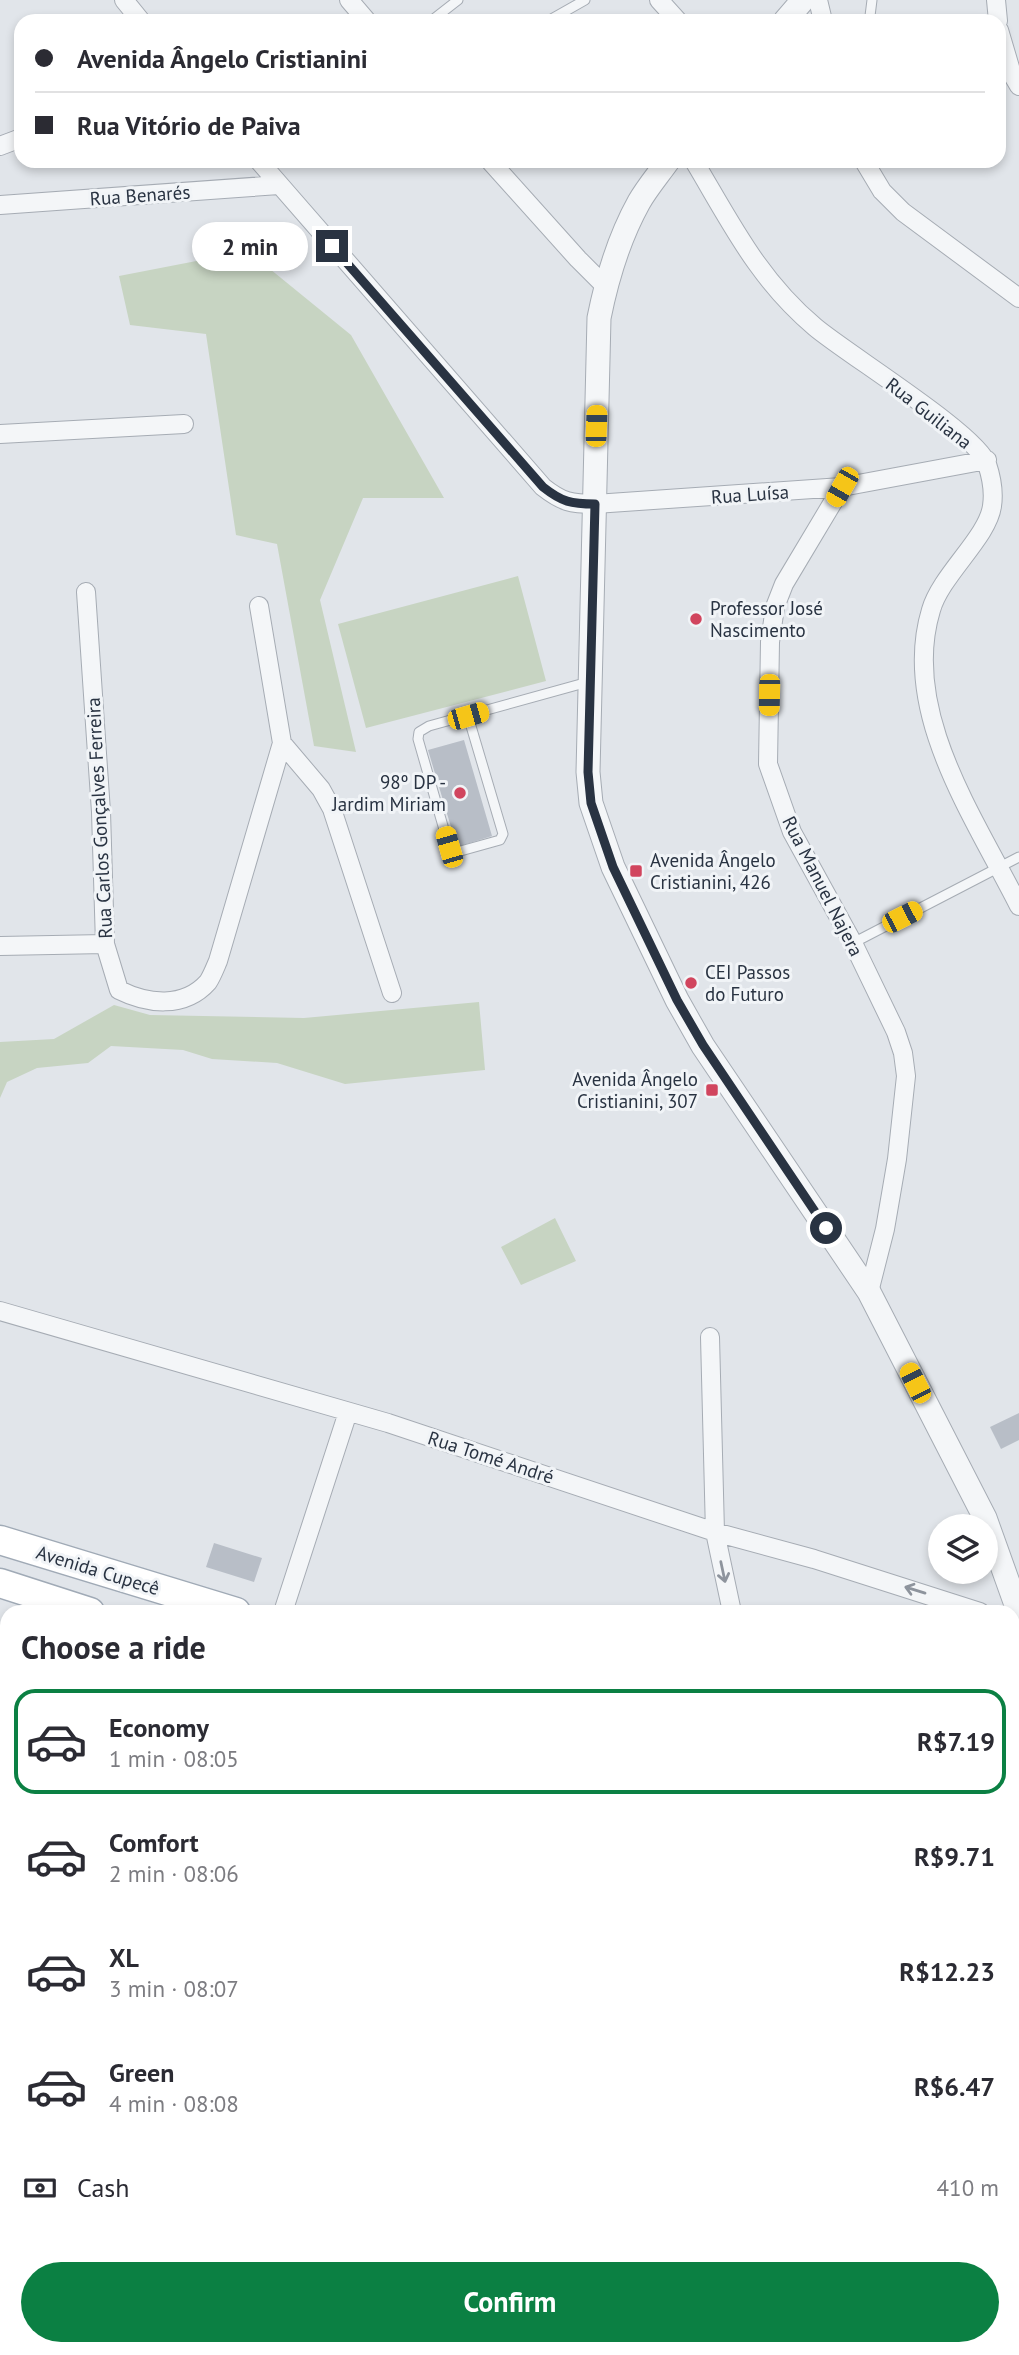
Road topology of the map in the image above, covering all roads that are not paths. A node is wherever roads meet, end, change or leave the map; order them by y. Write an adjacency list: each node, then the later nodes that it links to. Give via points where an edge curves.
1 (124, 0): 7 (street)
2 (349, 0): 8 (street)
3 (457, 0): 9 (lane)
4 (585, 0): 10 (lane)
5 (659, 0): 11 (street)
6 (803, 0): 12 (street)
7 (135, 14)
8 (361, 14)
9 (440, 14)
10 (560, 14)
11 (672, 14)
12 (791, 14)
13 (1006, 54): 14 (street)
14 (1019, 86)
15 (267, 168): 20 (street, Rua Luísa)
16 (496, 168): 22 (street)
17 (663, 168): 22 (street, via 639,201)
18 (698, 168): 26 (street, Rua Guiliana, via 743,246 776,290 815,327 959,432)
19 (868, 168): 23 (street, via 903,212)
20 (279, 185): 21 (street, Rua Benarés); 28 (street, Rua Luísa, via 543,487 558,499)
21 (0, 205)
22 (605, 286): 28 (street, via 599,318)
23 (1019, 298)
24 (184, 425): 25 (street)
25 (0, 434)
26 (987, 460): 27 (street, Rua Luísa); 35 (street, Rua Guiliana, via 992,506 931,609 925,662 927,701 938,742)
27 (842, 487): 28 (street, Rua Luísa); 37 (street, Rua Manuel Najera, via 775,607 768,764 792,832)
28 (595, 504): 31 (street)
29 (86, 592): 38 (street, Rua Carlos Gonçalves Ferreira)
30 (259, 606): 33 (street)
31 (590, 681): 32 (lane); 41 (street, via 591,803 613,867 703,1045)
32 (468, 716): 32 (lane, via 503,834 500,840 457,852 449,847 418,736 429,726)
33 (282, 743): 38 (street, Rua Carlos Gonçalves Ferreira, via 209,981 179,1000 138,999 119,990); 40 (street, via 332,809)
34 (1019, 857): 35 (lane)
35 (1000, 867): 36 (street, Rua Guiliana); 37 (lane)
36 (1019, 906)
37 (853, 943): 41 (street, Rua Manuel Najera, via 896,1032 906,1076 889,1206)
38 (105, 944): 39 (street)
39 (0, 946)
40 (392, 993)
41 (869, 1292): 53 (street, via 985,1518)
42 (0, 1311): 44 (street, Rua Tomé André)
43 (710, 1337): 45 (street)
44 (348, 1412): 45 (street, Rua Tomé André); 50 (street)
45 (715, 1532): 51 (street, one-way to 51); 52 (street, Rua Tomé André, one-way to 45)
46 (0, 1540): 49 (main road, Avenida Cupecê)
47 (0, 1583): 48 (main road)
48 (68, 1605)
49 (213, 1605)
50 (285, 1605)
51 (731, 1605)
52 (958, 1605)
53 (1016, 1605)

